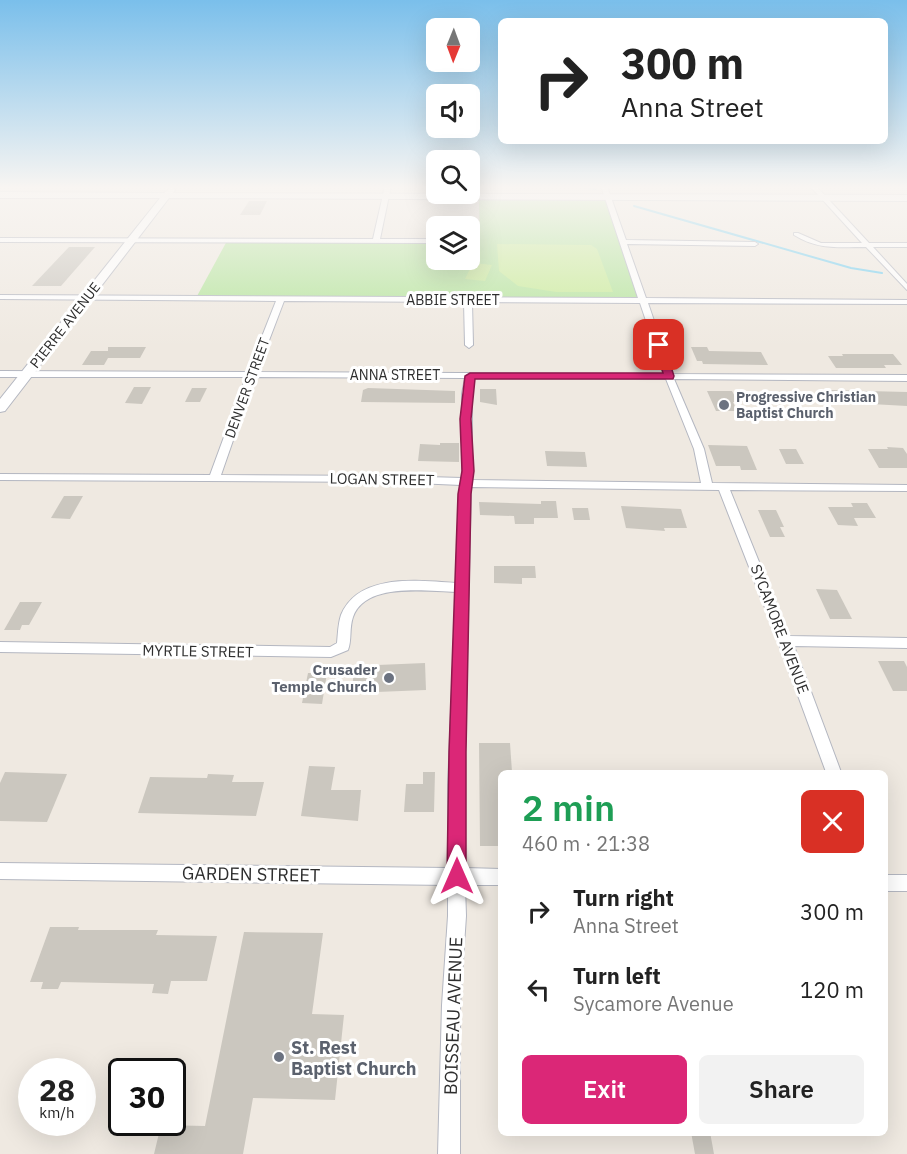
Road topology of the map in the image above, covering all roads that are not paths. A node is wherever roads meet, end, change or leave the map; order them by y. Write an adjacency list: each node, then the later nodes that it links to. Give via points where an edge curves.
1 (0, 240): 2 (street)
2 (132, 240): 3 (street); 13 (street, PIERRE AVENUE)
3 (376, 240): 6 (street)
4 (805, 240): 9 (street, via 821,245)
5 (862, 240): 9 (street)
6 (426, 241)
7 (623, 242): 8 (street); 16 (street)
8 (755, 244)
9 (867, 245): 10 (street); 11 (street)
10 (907, 245)
11 (907, 288)
12 (0, 297): 13 (street, ABBIE STREET)
13 (87, 298): 14 (street, ABBIE STREET); 20 (street, PIERRE AVENUE)
14 (281, 299): 15 (street, ABBIE STREET); 21 (street, DENVER STREET)
15 (468, 300): 16 (street, ABBIE STREET); 18 (street)
16 (644, 301): 17 (street, ABBIE STREET); 23 (street)
17 (907, 302)
18 (469, 345)
19 (0, 374): 20 (street, ANNA STREET)
20 (27, 374): 21 (street, ANNA STREET); 25 (street, PIERRE AVENUE)
21 (253, 374): 22 (street, ANNA STREET); 27 (street, DENVER STREET)
22 (470, 376): 23 (street, ANNA STREET); 28 (street, BOISSEAU AVENUE)
23 (669, 376): 24 (street, ANNA STREET); 29 (street, via 699,449)
24 (907, 378)
25 (0, 408)
26 (0, 477): 27 (street, LOGAN STREET)
27 (214, 478): 28 (street, LOGAN STREET)
28 (466, 482): 29 (street, LOGAN STREET); 32 (street, BOISSEAU AVENUE)
29 (707, 486): 30 (street, LOGAN STREET)
30 (723, 486): 31 (street, LOGAN STREET); 33 (street, SYCAMORE AVENUE)
31 (907, 488)
32 (463, 588): 35 (street, MYRTLE STREET, via 404,586 369,591 359,597 348,614 343,646 331,652); 38 (street, BOISSEAU AVENUE)
33 (785, 641): 34 (street); 36 (street, SYCAMORE AVENUE)
34 (907, 643)
35 (0, 647)
36 (832, 770)
37 (0, 871): 38 (street, GARDEN STREET)
38 (457, 876): 39 (street, GARDEN STREET); 42 (street, BOISSEAU AVENUE)
39 (498, 877)
40 (888, 883): 41 (street)
41 (907, 883)
42 (449, 1154)

